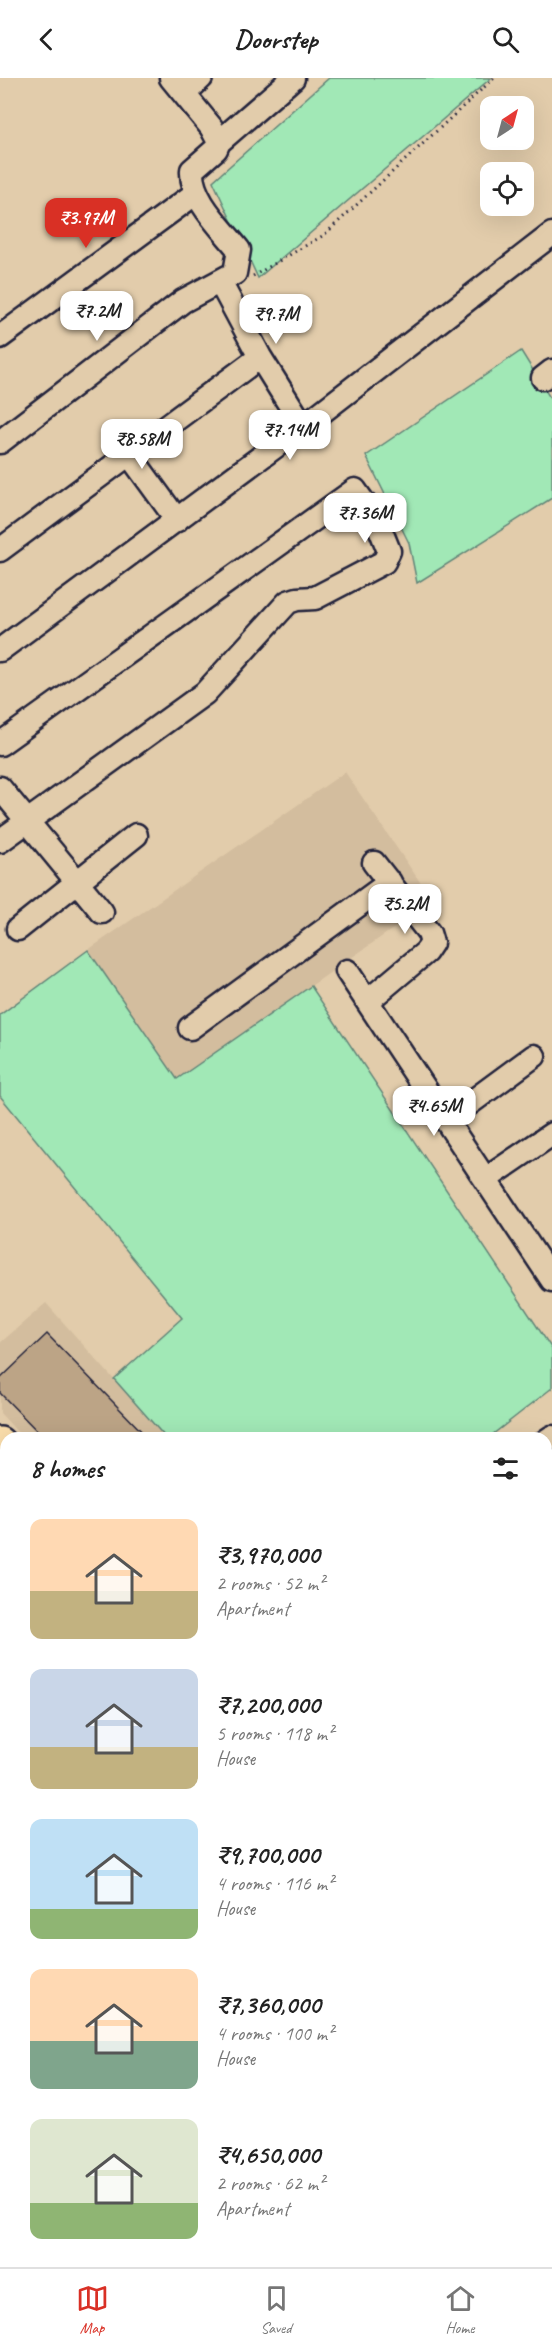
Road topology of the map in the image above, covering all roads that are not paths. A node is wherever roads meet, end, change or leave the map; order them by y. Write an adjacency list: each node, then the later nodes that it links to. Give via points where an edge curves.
1 (201, 78): 3 (street)
2 (293, 78): 4 (street)
3 (177, 86): 4 (street)
4 (219, 142): 5 (street, via 192,170)
5 (196, 193): 7 (street, via 239,250); 8 (street)
6 (552, 234): 10 (street)
7 (227, 278): 9 (street); 11 (street, via 183,301)
8 (0, 338)
9 (260, 357): 10 (street); 12 (street)
10 (303, 426): 13 (street)
11 (0, 442)
12 (129, 454): 13 (street); 14 (street)
13 (177, 520): 15 (street)
14 (0, 550)
15 (0, 650)
16 (0, 744): 18 (street, via 355,490 377,521 389,550 384,562 315,598 288,602 205,693)
17 (0, 788): 18 (street)
18 (28, 822): 20 (street); 22 (street)
19 (136, 835): 22 (street)
20 (0, 841)
21 (374, 863): 23 (street)
22 (77, 881): 24 (street); 25 (street)
23 (390, 882): 27 (street, via 429,933 432,943); 28 (street)
24 (102, 912)
25 (18, 928)
26 (347, 971): 27 (street)
27 (369, 1000): 30 (street)
28 (190, 1028)
29 (534, 1056): 30 (street)
30 (447, 1120): 32 (street)
31 (552, 1134): 32 (street)
32 (486, 1179): 33 (street)
33 (552, 1280)

